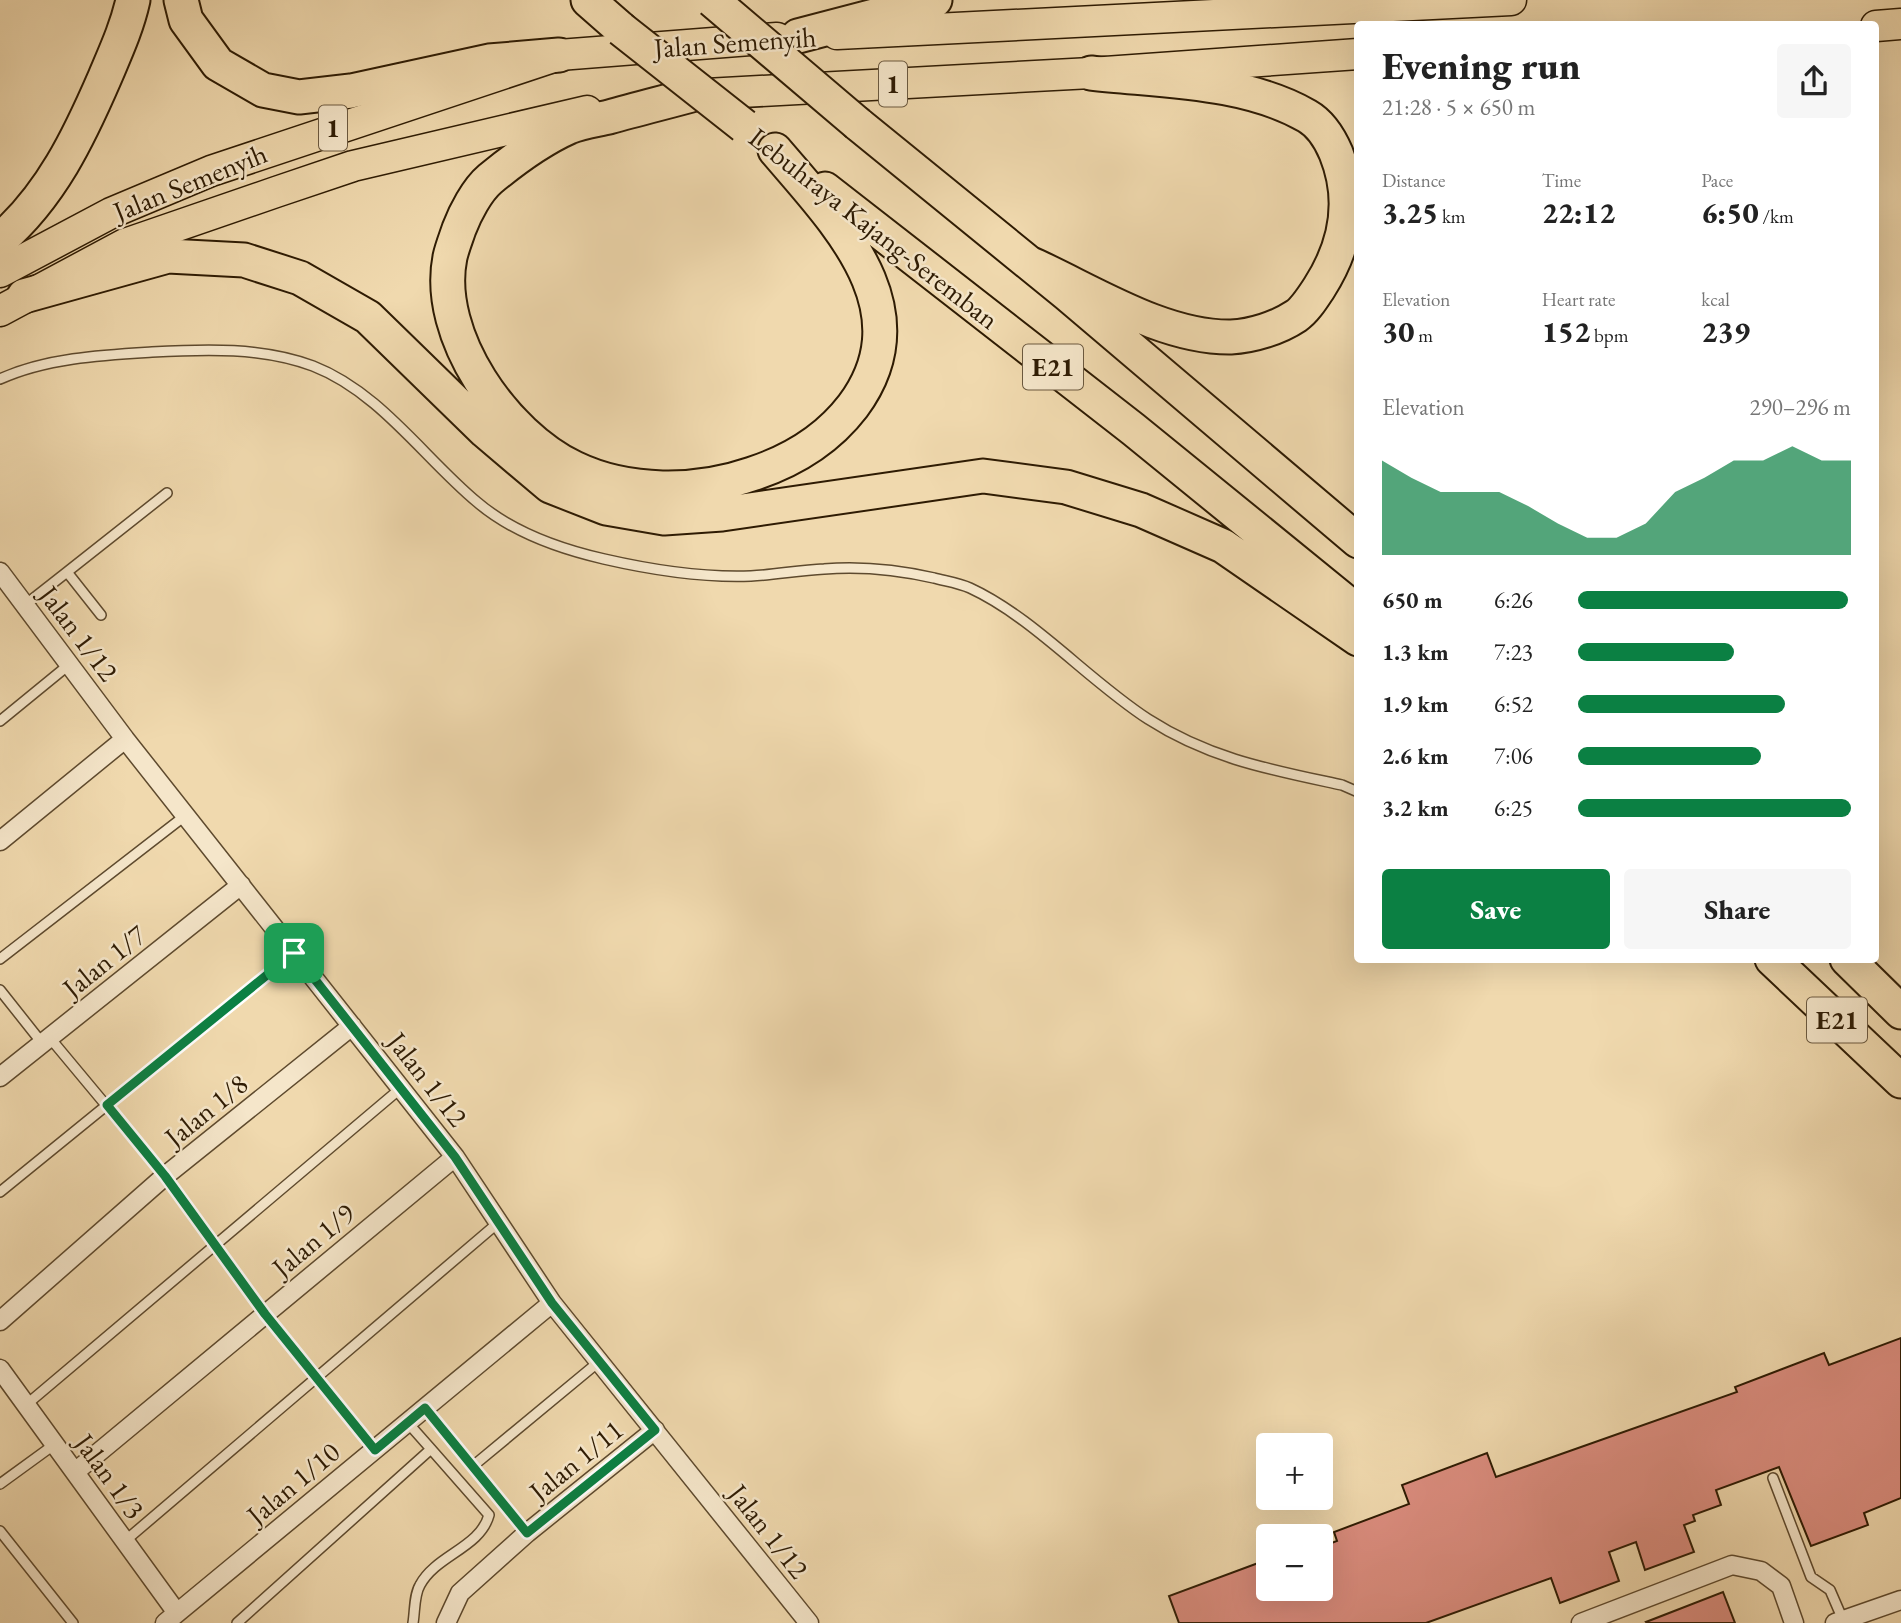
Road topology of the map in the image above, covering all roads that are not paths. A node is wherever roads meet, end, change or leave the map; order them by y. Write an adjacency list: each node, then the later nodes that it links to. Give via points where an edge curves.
1 (133, 0): 15 (highway, via 78,141 47,188)
2 (181, 0): 11 (highway, via 186,20 218,64 263,90 299,97 351,91 489,61)
3 (588, 0): 14 (highway, Lebuhraya Kajang-Seremban / E21, bridge)
4 (712, 0): 16 (highway, E21, bridge)
5 (935, 0): 9 (highway)
6 (1511, 0): 9 (main road, Jalan Semenyih / 1)
7 (1901, 24): 8 (main road)
8 (1879, 26)
9 (799, 36): 11 (main road, Jalan Semenyih / 1)
10 (1354, 54): 12 (main road, Jalan Semenyih / 1)
11 (559, 55): 17 (main road, Jalan Semenyih / 1, via 211,171 111,213)
12 (1091, 73): 13 (main road, Jalan Semenyih / 1); 16 (highway, via 1226,89 1279,102 1310,117 1329,137 1342,167 1349,201 1342,242 1332,268 1297,315 1266,331 1231,337 1181,330 1148,319)
13 (695, 94): 14 (highway, via 569,127 487,181 463,219 449,257 448,296 459,339 486,391 523,434 574,468 639,488 723,485 785,463 835,429 866,388 878,352 879,317 863,263 836,222); 18 (main road, Jalan Semenyih / 1, via 574,113 353,166 125,244)
14 (775, 150): 26 (highway, Lebuhraya Kajang-Seremban / E21, via 1133,429)
15 (0, 240)
16 (1029, 262): 21 (highway, E21)
17 (0, 272)
18 (12, 303): 28 (highway, via 168,256 244,260 300,278 368,317 485,431 550,486 606,508 664,518 722,514 983,476 1066,487 1141,510 1223,546)
19 (0, 379): 32 (lane, via 104,355 188,350 256,353 310,365 330,374 392,420 478,503 552,544 602,559 688,575 752,576 826,568 902,571 968,586 1004,608 1146,718 1191,744 1239,763)
20 (167, 493): 23 (lane)
21 (1354, 538)
22 (0, 572): 24 (street, Jalan 1/12)
23 (67, 572): 25 (lane); 27 (lane)
24 (7, 595): 25 (street, Jalan 1/12)
25 (25, 605): 29 (street, Jalan 1/12)
26 (1354, 609)
27 (101, 615)
28 (1354, 636)
29 (71, 663): 30 (lane); 31 (street, Jalan 1/12)
30 (0, 721)
31 (125, 739): 33 (street, Jalan 1/12); 34 (street)
32 (1354, 790)
33 (186, 815): 35 (street, Jalan 1/12); 37 (lane)
34 (0, 841)
35 (241, 886): 36 (street, Jalan 1/12); 43 (street, Jalan 1/7)
36 (294, 953): 42 (street, Jalan 1/12); 47 (lane)
37 (0, 959)
38 (1776, 963): 45 (highway, E21)
39 (1851, 963): 41 (highway, E21)
40 (0, 990): 43 (lane)
41 (1901, 1012)
42 (352, 1026): 46 (street, Jalan 1/12); 49 (street, Jalan 1/8)
43 (46, 1041): 44 (street, Jalan 1/7); 47 (lane)
44 (0, 1077)
45 (1901, 1081)
46 (401, 1088): 48 (street, Jalan 1/12); 52 (lane)
47 (107, 1105): 49 (lane); 50 (lane)
48 (455, 1157): 51 (street, Jalan 1/12); 54 (street, Jalan 1/9)
49 (165, 1176): 52 (lane); 55 (street, Jalan 1/8)
50 (0, 1192)
51 (499, 1222): 53 (street, Jalan 1/12); 58 (lane)
52 (214, 1245): 54 (lane); 59 (lane)
53 (552, 1303): 56 (street, Jalan 1/12); 60 (street, Jalan 1/10)
54 (265, 1314): 58 (lane); 67 (street, Jalan 1/9)
55 (0, 1321)
56 (601, 1360): 62 (street, Jalan 1/12); 66 (lane)
57 (0, 1369): 59 (street, Jalan 1/3)
58 (317, 1379): 65 (lane); 72 (lane)
59 (26, 1405): 63 (street, Jalan 1/3)
60 (425, 1408): 61 (street, Jalan 1/10); 66 (lane)
61 (408, 1423): 64 (lane); 65 (street, Jalan 1/10)
62 (655, 1430): 71 (street, Jalan 1/11); 80 (street, Jalan 1/12)
63 (55, 1444): 67 (street, Jalan 1/3); 69 (lane)
64 (431, 1449): 77 (lane); 78 (lane, via 489,1515 485,1530 427,1574 418,1587)
65 (375, 1450): 74 (street, Jalan 1/10)
66 (472, 1466): 71 (lane)
67 (75, 1472): 72 (street, Jalan 1/3)
68 (1773, 1478): 75 (lane, via 1811,1577 1830,1590)
69 (0, 1484)
70 (0, 1531): 76 (lane)
71 (527, 1533): 79 (street, Jalan 1/11, via 460,1593)
72 (125, 1541): 74 (street, Jalan 1/3)
73 (1901, 1600): 75 (street)
74 (171, 1618)
75 (1839, 1622)
76 (73, 1623)
77 (237, 1623)
78 (413, 1623)
79 (446, 1623)
80 (809, 1623)
81 (1581, 1623): 82 (street, via 1732,1565 1761,1571 1781,1587)
82 (1794, 1623)

